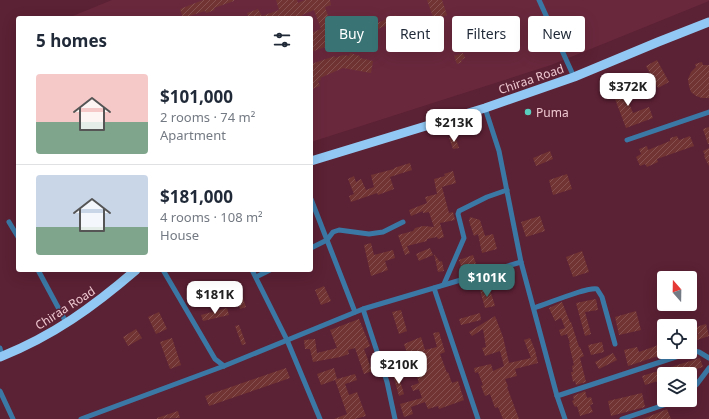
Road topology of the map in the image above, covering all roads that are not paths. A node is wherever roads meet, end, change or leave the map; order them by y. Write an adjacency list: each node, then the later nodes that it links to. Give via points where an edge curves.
1 (541, 1): 3 (street)
2 (709, 22): 3 (highway, Chiraa Road)
3 (574, 77): 4 (highway, Chiraa Road)
4 (485, 108): 7 (highway, Chiraa Road); 8 (street, via 499,151)
5 (709, 112): 6 (street)
6 (627, 140)
7 (313, 160)
8 (507, 190): 15 (street); 22 (street, via 459,211 464,238)
9 (313, 204): 13 (street)
10 (9, 222): 12 (street)
11 (404, 222): 13 (street, via 383,232 369,234 339,230 333,232)
12 (16, 234)
13 (327, 240): 14 (street); 26 (street)
14 (313, 247)
15 (521, 262): 22 (street); 24 (street)
16 (39, 272): 27 (street)
17 (134, 272): 27 (highway, Chiraa Road)
18 (164, 272): 32 (street, via 215,358)
19 (253, 272): 21 (street)
20 (266, 272): 21 (street)
21 (256, 277): 28 (street)
22 (444, 284): 23 (street)
23 (434, 288): 25 (street); 42 (street)
24 (534, 308): 29 (street, via 592,288 597,289 602,297); 36 (street)
25 (363, 309): 26 (street); 41 (street, via 387,382)
26 (355, 312): 28 (street)
27 (67, 324): 30 (highway, Chiraa Road, via 39,339)
28 (288, 340): 32 (street); 40 (street)
29 (615, 344)
30 (1, 354)
31 (709, 358): 36 (street, via 694,351)
32 (224, 366): 39 (street)
33 (709, 368): 34 (street)
34 (697, 384)
35 (0, 390): 38 (street)
36 (557, 396): 43 (street)
37 (658, 407): 44 (street)
38 (13, 419)
39 (81, 419)
40 (320, 419)
41 (395, 419)
42 (478, 419)
43 (566, 419)
44 (622, 419)

